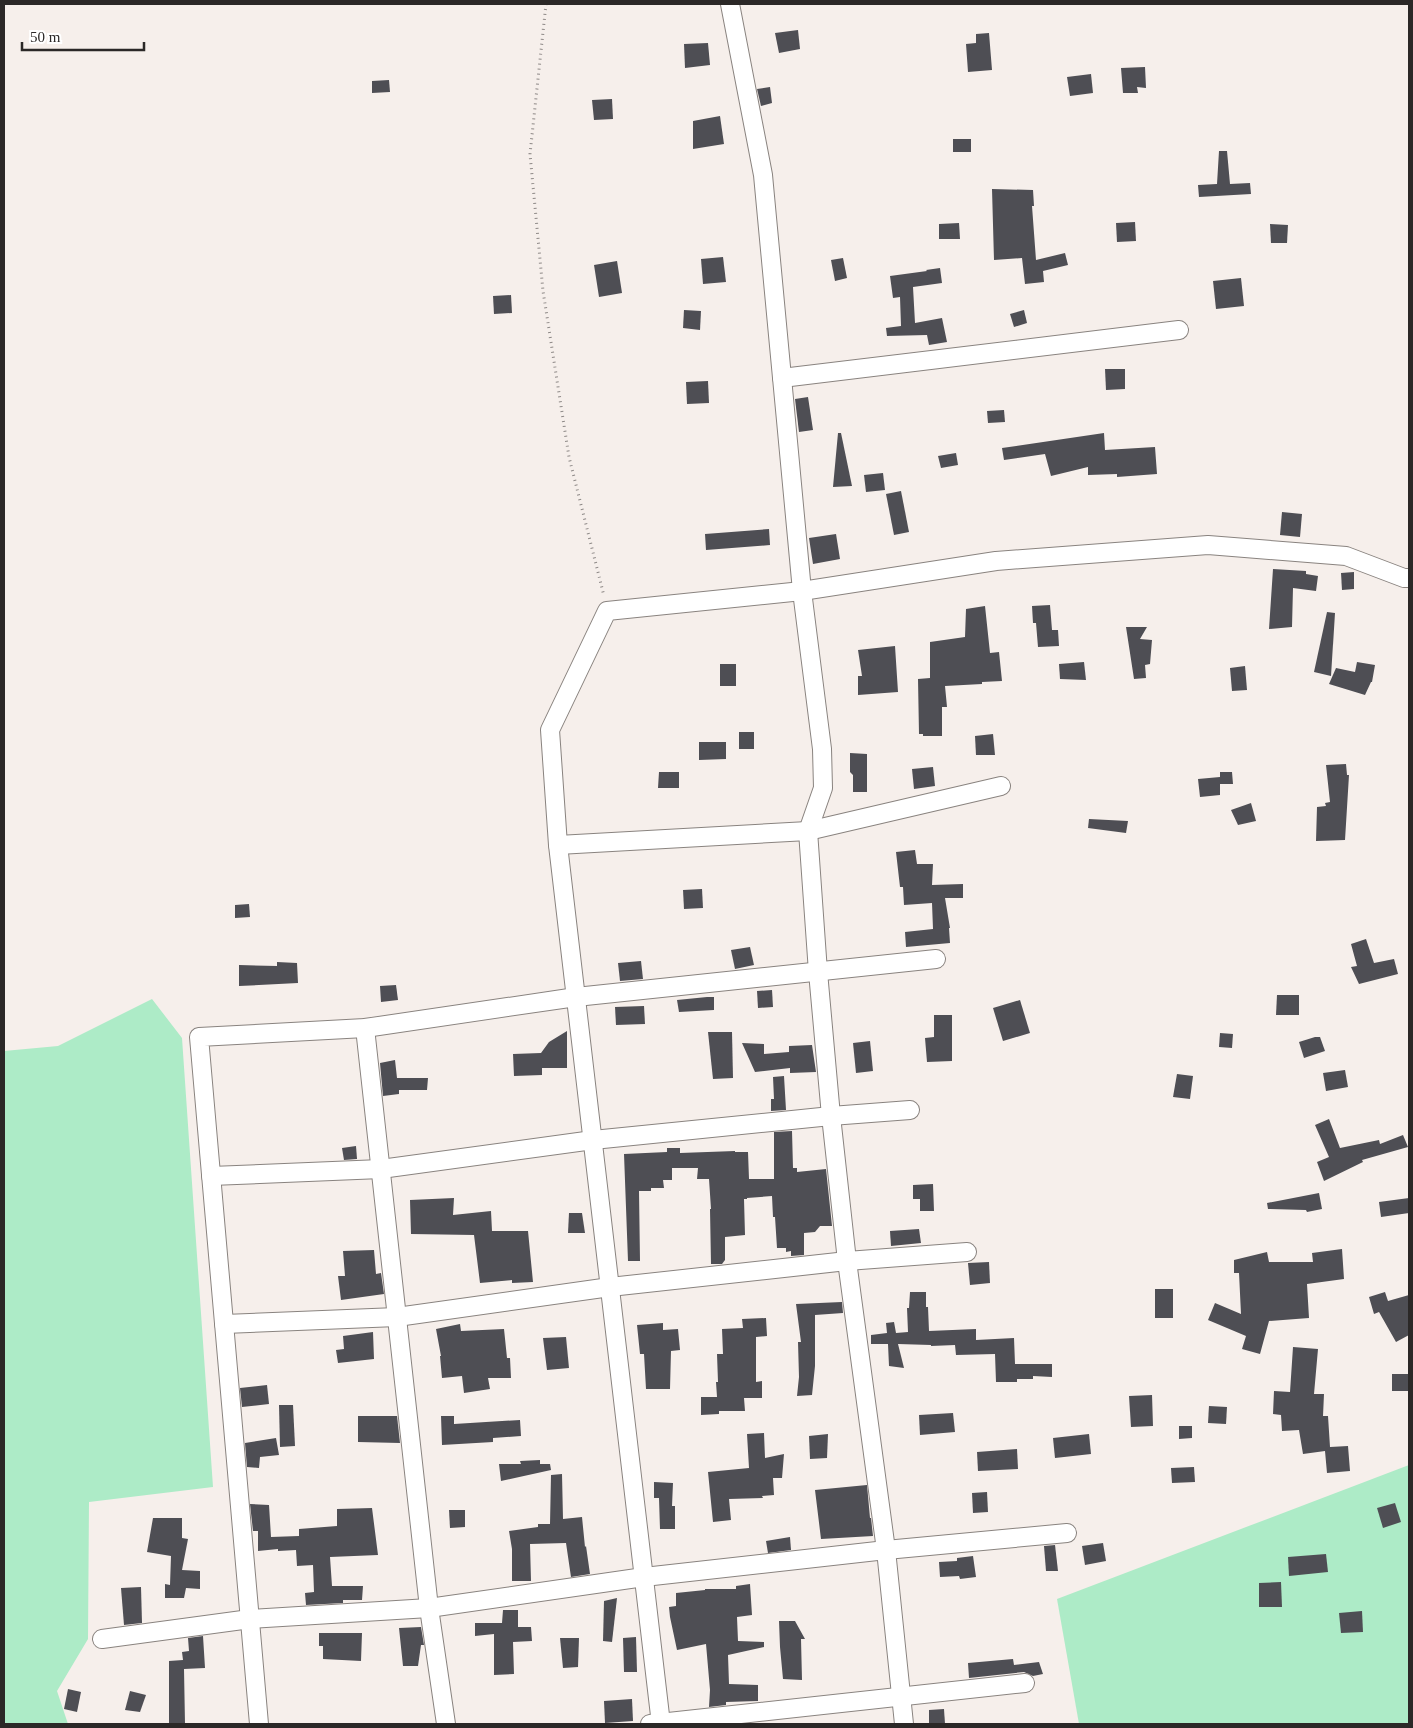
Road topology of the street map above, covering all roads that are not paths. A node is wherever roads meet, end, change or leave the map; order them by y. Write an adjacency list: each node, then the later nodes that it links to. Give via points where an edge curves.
1 (730, 4): 3 (street, via 763,175)
2 (1179, 330): 3 (street)
3 (782, 378): 5 (street)
4 (1409, 578): 5 (street, via 1346,556 1208,545 996,561)
5 (802, 592): 7 (street, via 823,788); 8 (street, via 608,611 550,730)
6 (1000, 786): 7 (street)
7 (808, 831): 8 (street); 10 (street)
8 (558, 845): 11 (street)
9 (936, 959): 10 (street)
10 (818, 972): 11 (street); 14 (street)
11 (576, 997): 12 (street); 15 (street)
12 (365, 1028): 16 (street); 17 (street, via 200,1036)
13 (910, 1110): 14 (street)
14 (831, 1116): 15 (street); 19 (street)
15 (593, 1140): 16 (street); 20 (street)
16 (381, 1169): 17 (street); 21 (street)
17 (211, 1176): 22 (street)
18 (967, 1252): 19 (street)
19 (847, 1261): 20 (street); 24 (street)
20 (610, 1286): 21 (street); 25 (street)
21 (397, 1317): 22 (street); 26 (street)
22 (224, 1324): 27 (street)
23 (1067, 1533): 24 (street)
24 (886, 1550): 25 (street); 30 (street)
25 (644, 1577): 26 (street); 33 (street)
26 (429, 1608): 27 (street); 32 (street)
27 (250, 1619): 28 (street); 31 (street)
28 (102, 1639)
29 (1025, 1683): 30 (street)
30 (901, 1695): 33 (street); 34 (street)
31 (259, 1724)
32 (446, 1724)
33 (657, 1724)
34 (904, 1724)

